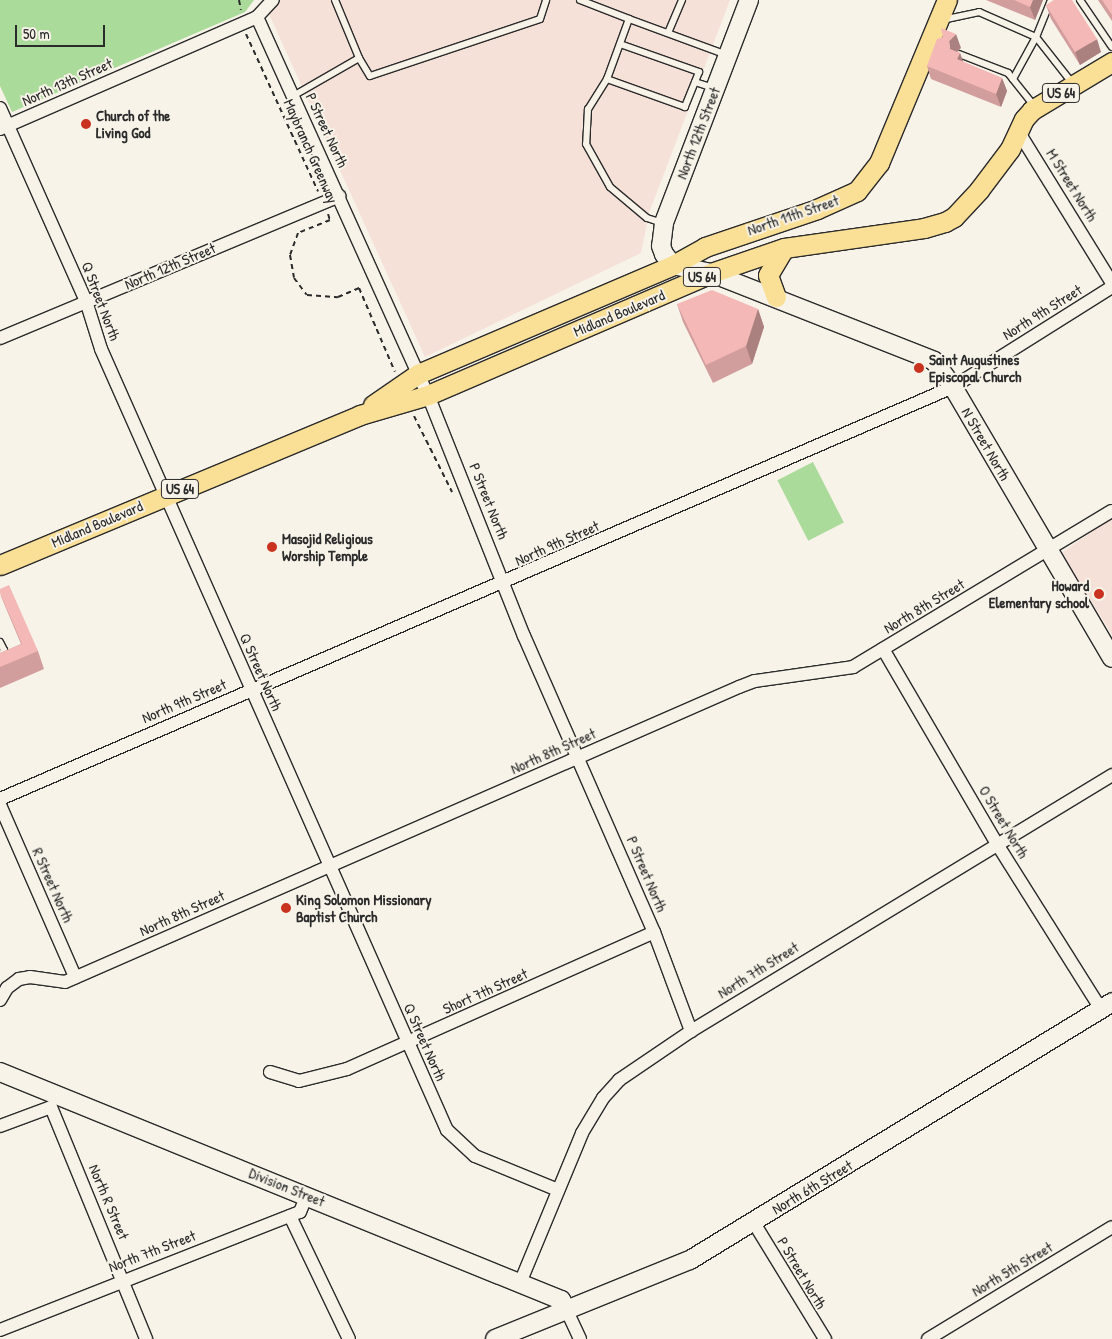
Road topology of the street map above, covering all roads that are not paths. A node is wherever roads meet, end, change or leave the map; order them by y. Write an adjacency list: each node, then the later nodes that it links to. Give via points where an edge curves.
1 (273, 0): 10 (street)
2 (335, 0): 19 (lane)
3 (546, 0): 19 (lane, via 540,19 370,76)
4 (580, 0): 11 (lane)
5 (682, 0): 13 (lane)
6 (749, 0): 18 (street, North 12th Street)
7 (947, 0): 12 (main road, North 11th Street / US 64)
8 (1052, 0): 14 (lane)
9 (1080, 0): 16 (lane)
10 (257, 17): 26 (street, P Street North); 29 (street, North 13th Street)
11 (629, 19): 13 (lane); 15 (lane)
12 (939, 20): 14 (lane, via 979,12); 34 (main road, North 11th Street / US 64, via 933,44 879,163 857,191 817,209 714,243)
13 (668, 33): 18 (lane)
14 (1036, 37): 21 (lane); 24 (lane)
15 (620, 44): 22 (lane); 23 (lane, via 698,72)
16 (1112, 47)
17 (958, 54): 21 (lane, via 1008,73)
18 (728, 56): 25 (street, North 12th Street)
19 (359, 58): 26 (lane)
20 (1112, 62): 24 (main road, US 64)
21 (1013, 79): 28 (lane)
22 (607, 80): 23 (lane, via 685,107); 32 (lane, via 588,110 586,144 610,188 647,218)
23 (695, 82): 25 (lane)
24 (1074, 85): 28 (main road, US 64)
25 (715, 89): 32 (street, North 12th Street)
26 (293, 96): 31 (street, P Street North)
27 (0, 108): 29 (street, Q Street North)
28 (1036, 108): 30 (main road, US 64, via 1024,119)
29 (4, 127): 39 (street, Q Street North)
30 (1018, 131): 33 (main road, Midland Boulevard / US 64, via 1010,149 979,190 954,217 945,222 924,228); 36 (street, M Street North)
31 (339, 196): 39 (street, North 12th Street); 41 (street, P Street North)
32 (664, 223): 34 (street, North 12th Street, via 661,246)
33 (784, 248): 35 (main road, Midland Boulevard / US 64); 38 (main road, via 768,275)
34 (673, 265): 35 (street, N Street North); 41 (main road, Midland Boulevard / US 64)
35 (711, 273): 38 (street, N Street North); 43 (main road, Midland Boulevard / US 64)
36 (1112, 283)
37 (1112, 287): 42 (street, North 9th Street)
38 (776, 297): 42 (street, N Street North, via 929,357)
39 (86, 301): 40 (street, North 12th Street); 45 (street, Q Street North, via 101,348)
40 (0, 338)
41 (418, 374): 43 (street, P Street North); 44 (main road, Midland Boulevard / US 64)
42 (953, 387): 47 (street, N Street North); 49 (street, North 9th Street)
43 (428, 395): 44 (main road, Midland Boulevard / US 64); 49 (street, P Street North)
44 (360, 415): 45 (main road, Midland Boulevard / US 64)
45 (166, 495): 48 (main road, Midland Boulevard / US 64); 54 (street, Q Street North)
46 (1112, 511): 47 (street, North 8th Street)
47 (1047, 550): 51 (street, North 8th Street); 53 (street, N Street North)
48 (0, 565)
49 (505, 583): 54 (street, North 9th Street); 55 (street, P Street North, via 524,636)
50 (0, 642): 52 (lane, via 4,650)
51 (883, 649): 55 (street, North 8th Street, via 837,671 755,681); 59 (street, O Street North)
52 (0, 657)
53 (1112, 658)
54 (251, 690): 57 (street, North 9th Street); 60 (street, Q Street North)
55 (578, 757): 60 (street, North 8th Street); 61 (street, P Street North)
56 (1112, 775): 59 (street, North 7th Street)
57 (0, 799)
58 (0, 805): 62 (street, R Street North)
59 (998, 844): 64 (street, O Street North); 65 (street, North 7th Street)
60 (329, 866): 62 (street, North 8th Street); 66 (street, Q Street North)
61 (654, 932): 65 (street, P Street North); 66 (street, Short 7th Street)
62 (75, 977): 63 (street, North 8th Street, via 65,982 30,977 19,979 7,988)
63 (0, 1000)
64 (1106, 1005): 74 (street, North 6th Street)
65 (691, 1031): 71 (street, North 7th Street, via 631,1069 611,1088 582,1133)
66 (407, 1044): 68 (street, Short 7th Street, via 318,1078 299,1081); 71 (street, Q Street North, via 450,1135 475,1156)
67 (0, 1072): 69 (street, Division Street)
68 (270, 1072)
69 (53, 1100): 70 (street); 72 (street, Division Street); 76 (street, North R Street)
70 (0, 1126)
71 (558, 1190): 77 (street, North 7th Street)
72 (307, 1195): 73 (street, North 7th Street, via 300,1212); 77 (street, Division Street)
73 (290, 1216): 76 (street, North 7th Street); 81 (street)
74 (754, 1222): 78 (street, North 6th Street, via 690,1260); 84 (street, P Street North)
75 (1112, 1226): 85 (street, North 5th Street)
76 (123, 1280): 79 (street, North 7th Street); 80 (street, North R Street)
77 (520, 1283): 78 (street, Division Street, via 561,1300)
78 (567, 1311): 82 (street, North 6th Street); 83 (street)
79 (0, 1330)
80 (146, 1339)
81 (349, 1339)
82 (495, 1339)
83 (580, 1339)
84 (824, 1339)
85 (928, 1339)

